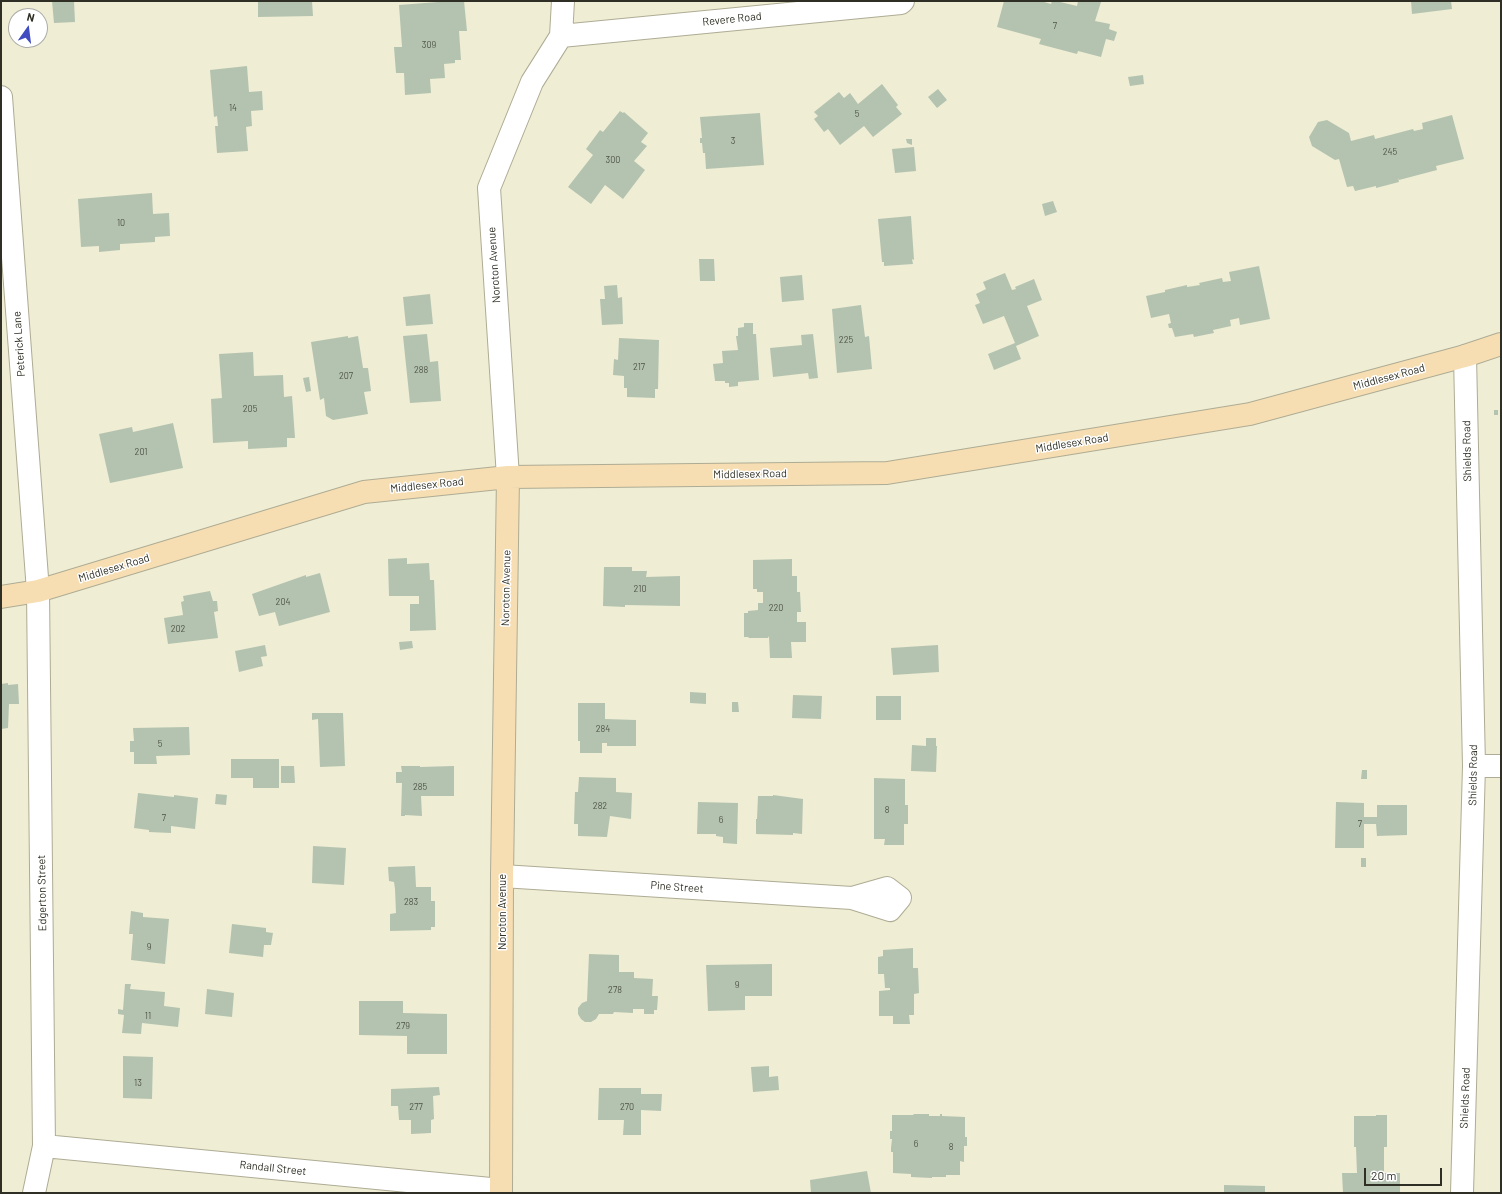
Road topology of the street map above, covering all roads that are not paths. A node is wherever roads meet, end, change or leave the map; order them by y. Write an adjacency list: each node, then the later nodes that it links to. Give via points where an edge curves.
1 (564, 1): 3 (street, Noroton Avenue)
2 (903, 1): 3 (street, Revere Road)
3 (561, 36): 7 (street, Noroton Avenue, via 532,82 489,188)
4 (1, 97): 8 (street, Peterick Lane)
5 (1501, 344): 6 (main road, Middlesex Road)
6 (1465, 356): 7 (main road, Middlesex Road, via 1250,414 887,473); 10 (street, Shields Road)
7 (508, 477): 8 (main road, Middlesex Road, via 364,492); 12 (main road, Noroton Avenue)
8 (38, 592): 9 (main road, Middlesex Road); 14 (street, Edgerton Street)
9 (1, 597)
10 (1474, 766): 11 (street); 17 (street, Shields Road)
11 (1501, 766)
12 (502, 876): 13 (street, Pine Street); 15 (main road, Noroton Avenue)
13 (852, 898)
14 (44, 1146): 15 (street, Randall Street); 16 (street, Edgerton Street)
15 (501, 1192)
16 (34, 1193)
17 (1462, 1193)

